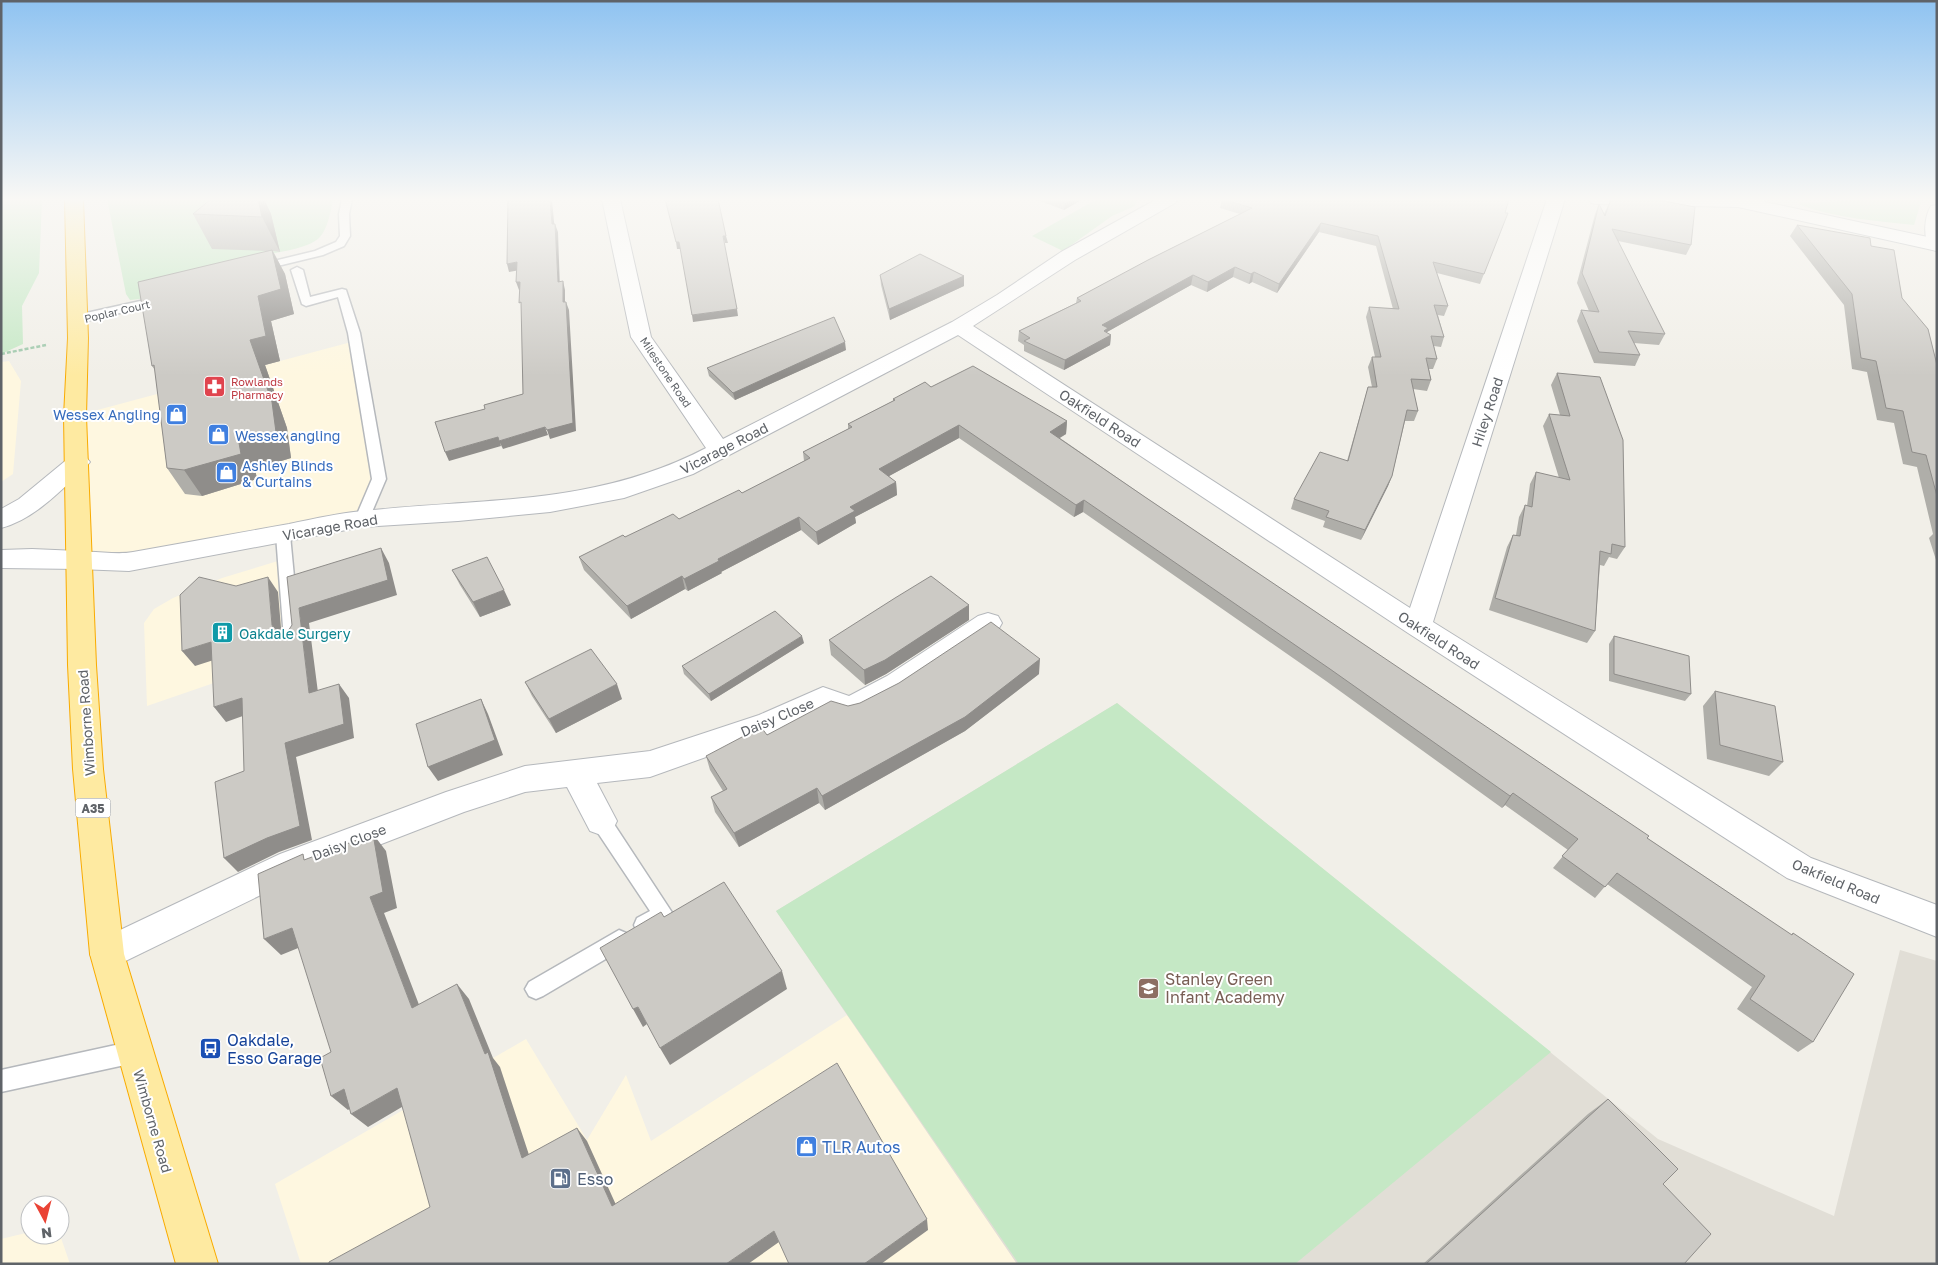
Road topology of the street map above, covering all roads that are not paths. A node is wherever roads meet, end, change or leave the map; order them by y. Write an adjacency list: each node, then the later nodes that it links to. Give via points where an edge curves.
1 (76, 258): 10 (highway, Wimborne Road / A35)
2 (299, 258): 7 (lane)
3 (624, 258): 11 (street, Milestone Road, via 641,337)
4 (1065, 258): 9 (street, Vicarage Road)
5 (1537, 258): 19 (street, Hiley Road)
6 (297, 270): 13 (lane, via 306,302 342,292 354,333 380,479)
7 (249, 271)
8 (176, 296): 10 (lane, Poplar Court)
9 (959, 326): 11 (street, Vicarage Road); 19 (street, Oakfield Road)
10 (78, 329): 12 (highway, Wimborne Road / A35, via 75,416)
11 (719, 450): 13 (street, Vicarage Road, via 685,469 624,490 550,504)
12 (78, 462): 14 (street, via 28,505); 17 (highway, Wimborne Road / A35)
13 (362, 518): 15 (street, Vicarage Road)
14 (1, 520)
15 (283, 535): 17 (street, Vicarage Road, via 129,562); 20 (lane)
16 (1, 559): 17 (street, Vicarage Road)
17 (78, 560): 24 (highway, Wimborne Road / A35, via 88,769)
18 (988, 623): 21 (street, Daisy Close, via 897,684 851,708 823,698 769,723 650,764)
19 (1418, 626): 23 (street, Oakfield Road, via 1800,868)
20 (292, 640)
21 (575, 773): 22 (street); 24 (street, Daisy Close, via 525,779 456,801 292,864)
22 (601, 821): 25 (lane, via 662,914)
23 (1937, 921)
24 (108, 954): 26 (highway, Wimborne Road / A35)
25 (536, 989)
26 (134, 1052): 27 (lane); 28 (highway, Wimborne Road / A35)
27 (1, 1082)
28 (197, 1264)

